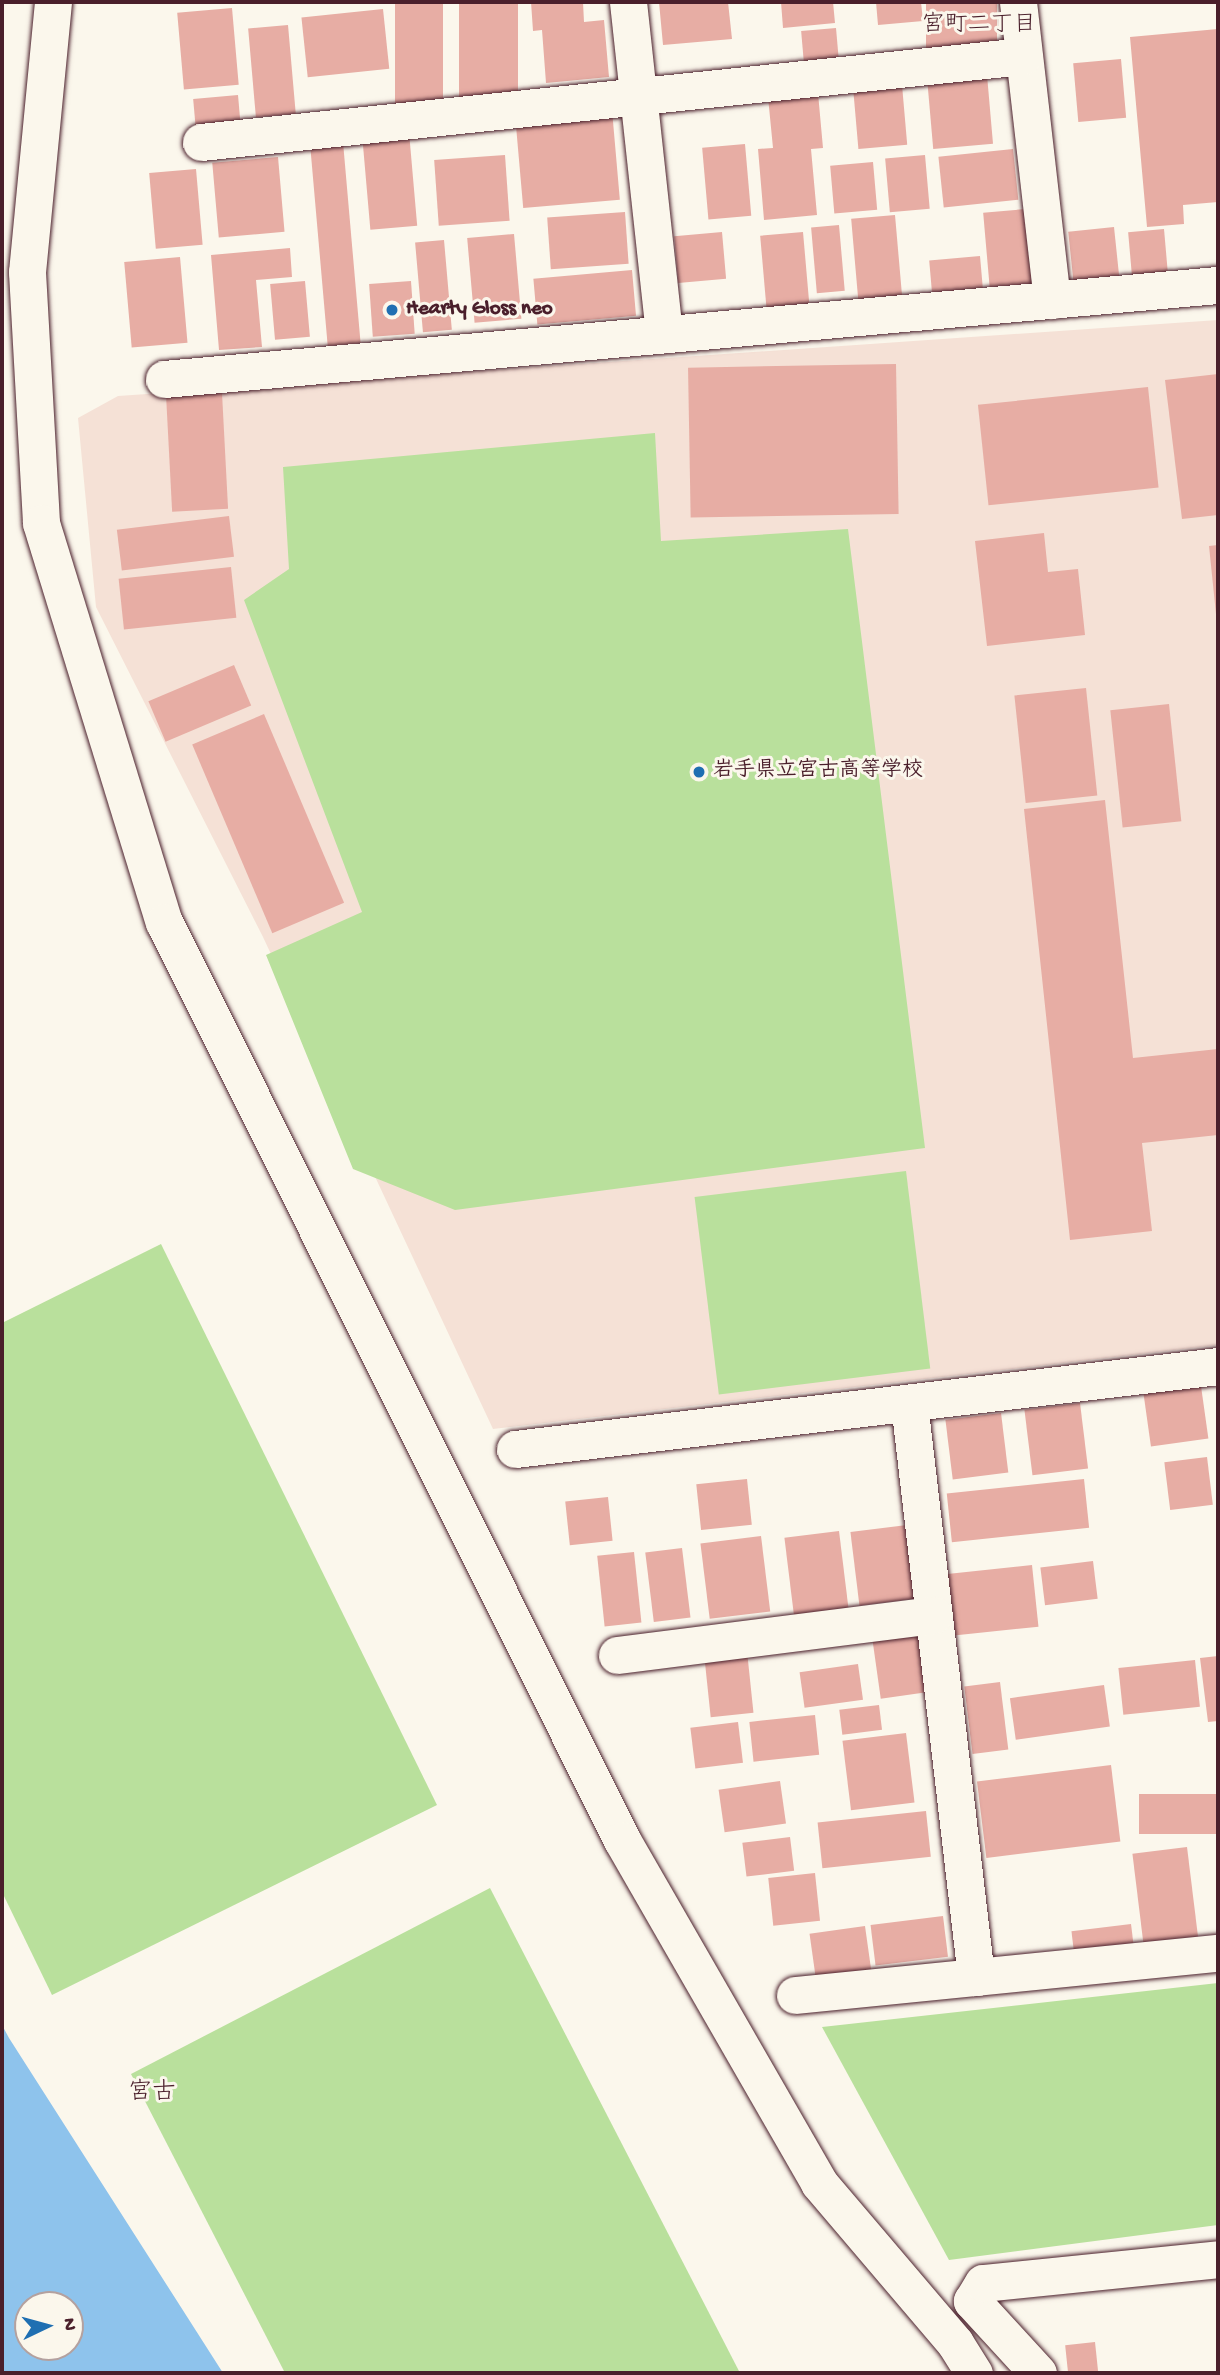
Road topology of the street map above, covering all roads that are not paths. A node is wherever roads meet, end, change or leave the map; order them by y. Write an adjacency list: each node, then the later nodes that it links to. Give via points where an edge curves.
1 (53, 2): 20 (street, via 27,272 41,523 164,922 622,1840 819,2183 955,2343)
2 (628, 2): 5 (street)
3 (1018, 2): 4 (street)
4 (1024, 57): 5 (street); 8 (street)
5 (638, 96): 6 (street); 9 (street)
6 (201, 142)
7 (1218, 285): 8 (street)
8 (1052, 300): 9 (street)
9 (664, 334): 10 (street)
10 (164, 379)
11 (1218, 1366): 12 (street)
12 (909, 1403): 13 (street); 14 (street)
13 (515, 1449)
14 (933, 1615): 15 (street); 17 (street)
15 (617, 1655)
16 (1218, 1954): 17 (street)
17 (976, 1977): 18 (street)
18 (795, 1995)
19 (1218, 2259): 21 (street, via 983,2283 972,2301)
20 (974, 2373)
21 (1038, 2373)

